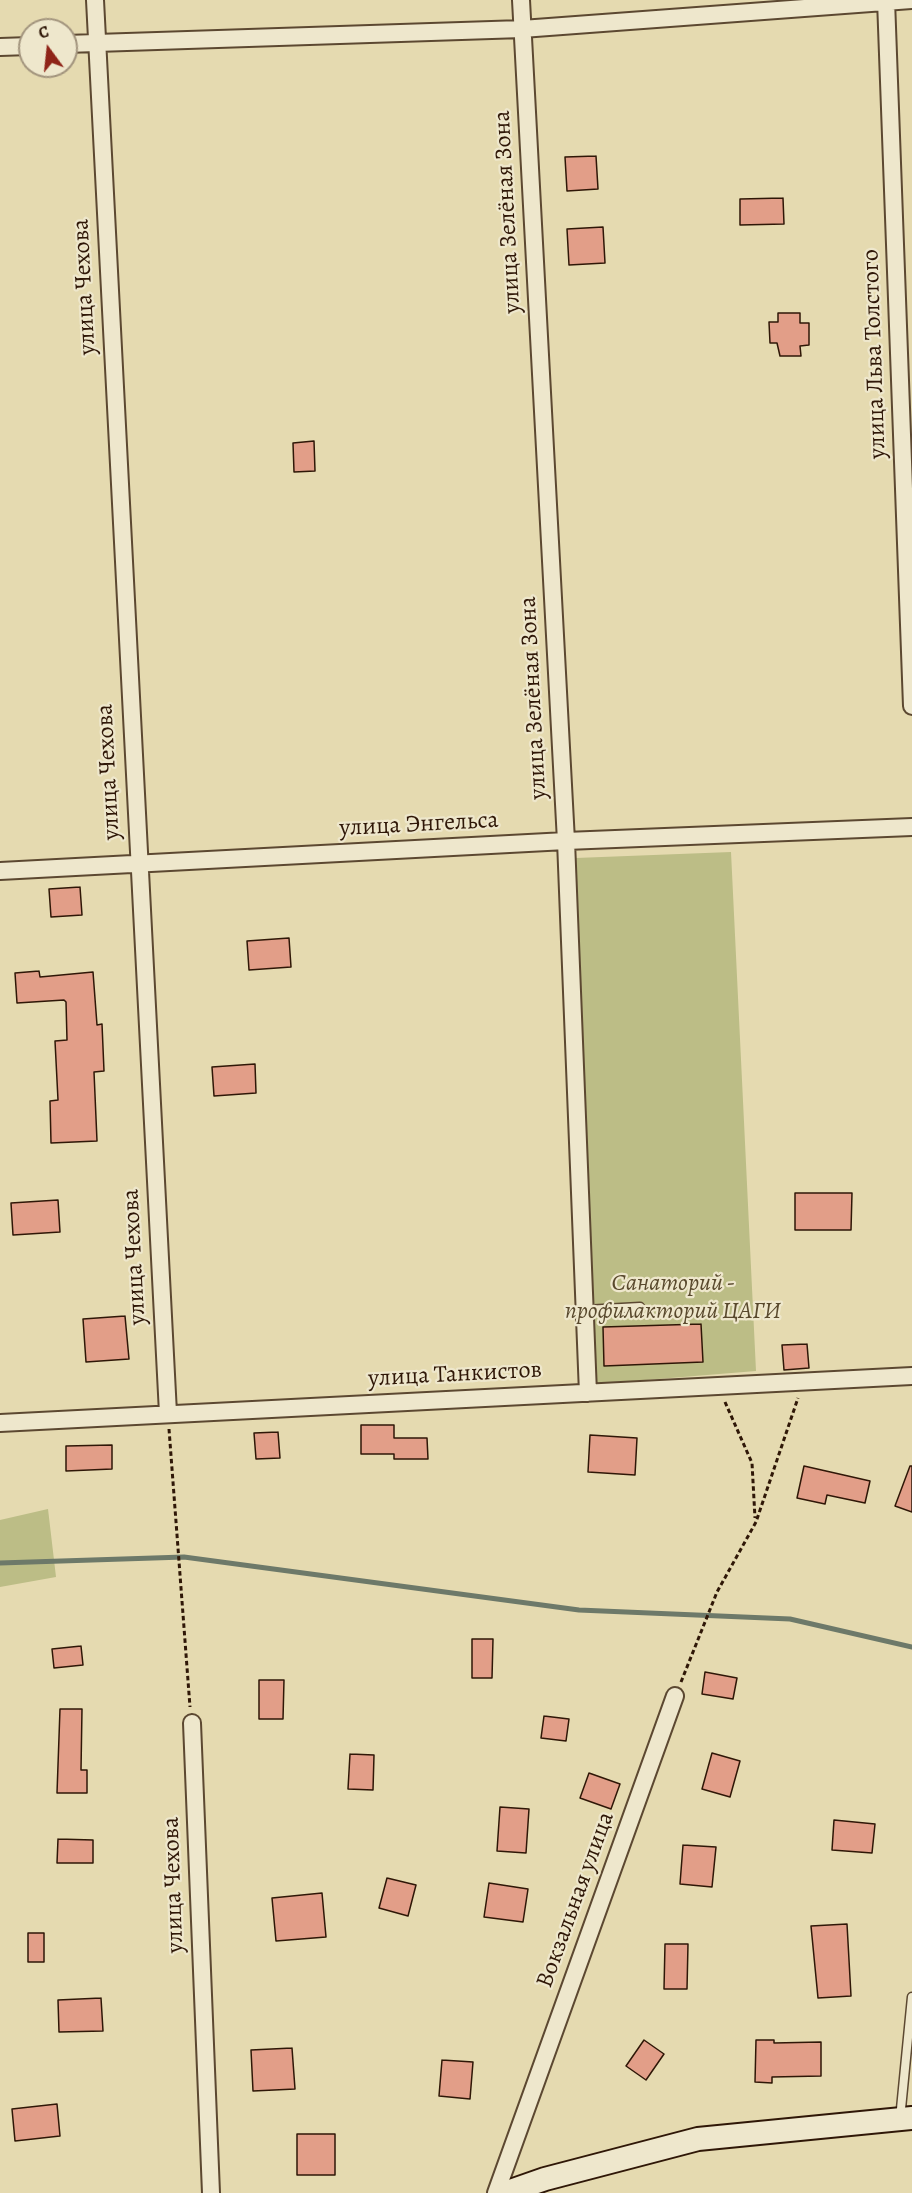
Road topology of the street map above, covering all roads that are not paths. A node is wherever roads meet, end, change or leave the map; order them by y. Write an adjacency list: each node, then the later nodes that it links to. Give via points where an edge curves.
1 (95, 0): 6 (street, улица Чехова)
2 (521, 0): 5 (street, улица Зелёная Зона)
3 (886, 0): 4 (street); 5 (street); 10 (street, улица Льва Толстого)
4 (912, 0)
5 (522, 29): 6 (street); 12 (street, улица Зелёная Зона)
6 (97, 43): 7 (street); 13 (street, улица Чехова)
7 (78, 44)
8 (18, 45): 9 (street)
9 (0, 46)
10 (912, 706)
11 (912, 827): 12 (street, улица Энгельса)
12 (566, 841): 13 (street, улица Энгельса); 16 (street, улица Зелёная Зона)
13 (137, 863): 14 (street, улица Энгельса); 19 (street, улица Чехова)
14 (0, 871)
15 (640, 1307): 16 (lane)
16 (585, 1310): 18 (street, улица Зелёная Зона)
17 (912, 1376): 18 (street, улица Танкистов)
18 (588, 1393): 19 (street, улица Танкистов)
19 (168, 1413): 20 (street, улица Танкистов)
20 (0, 1423)
21 (675, 1696): 26 (street, Вокзальная улица)
22 (192, 1723): 25 (street, улица Чехова)
23 (912, 1997): 24 (lane)
24 (906, 2119): 27 (main road, via 698,2139)
25 (211, 2193)
26 (496, 2193)
27 (505, 2193)

